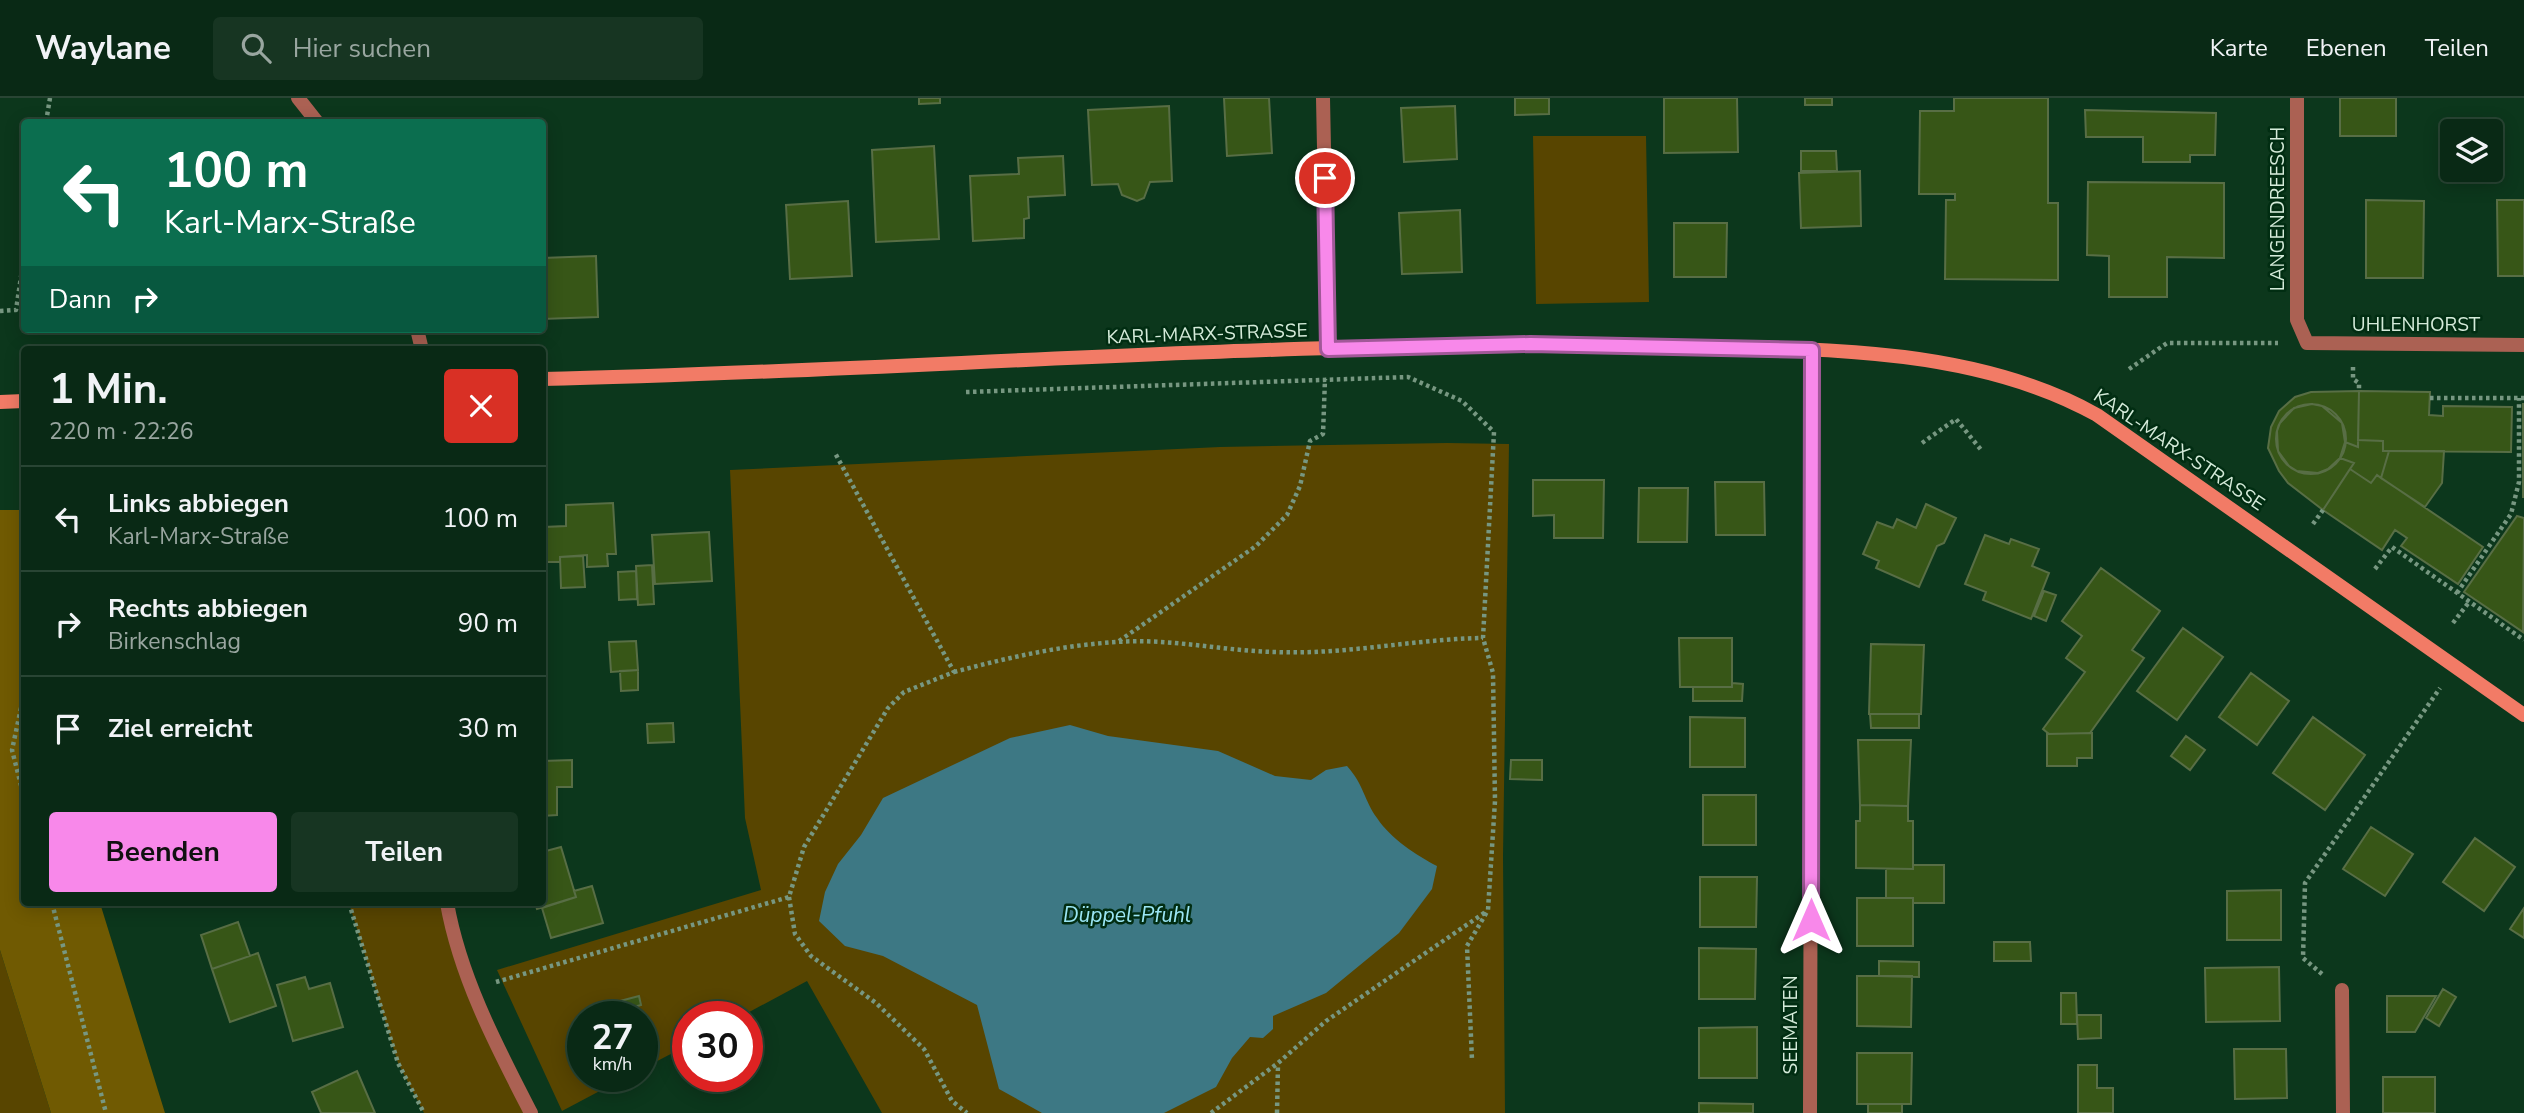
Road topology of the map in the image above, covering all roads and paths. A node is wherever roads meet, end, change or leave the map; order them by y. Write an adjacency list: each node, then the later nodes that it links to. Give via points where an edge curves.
1 (50, 98): 5 (path)
2 (298, 98): 6 (street)
3 (1323, 98): 11 (street)
4 (2297, 98): 9 (street, LANGENDREESCH, via 2297,320)
5 (46, 119)
6 (315, 119)
7 (21, 277): 8 (path, via 16,310)
8 (0, 311)
9 (2307, 343): 10 (street, UHLENHORST); 13 (path, via 2167,342)
10 (2524, 345)
11 (1328, 349): 12 (street, KARL-MARX-STRASSE, via 1530,344); 14 (street, KARL-MARX-STRASSE); 15 (path)
12 (1812, 350): 35 (street, KARL-MARX-STRASSE, via 1883,355 1966,369 2072,401 2140,443); 52 (street, SEEMATEN)
13 (2129, 369)
14 (546, 379)
15 (1325, 379): 29 (path, via 1408,377 1462,401 1494,432); 31 (path, via 1324,434 1310,441 1300,486 1287,515 1256,546)
16 (2430, 398): 17 (path)
17 (2522, 398): 26 (path, via 2519,482 2511,514)
18 (21, 401): 19 (street)
19 (0, 402)
20 (1922, 443): 21 (path, via 1956,419)
21 (1982, 451)
22 (835, 453): 32 (path)
23 (2323, 510): 24 (path)
24 (2313, 524)
25 (2375, 569): 26 (path, via 2392,547)
26 (2457, 593): 27 (path)
27 (2469, 601): 28 (path); 30 (path)
28 (2453, 623)
29 (1483, 638): 31 (path, via 1357,650 1275,652 1206,644); 41 (path, via 1493,686 1495,801)
30 (2524, 640)
31 (1118, 642): 32 (path)
32 (954, 672): 37 (path, via 904,692 888,708 804,847)
33 (2445, 681): 43 (path, via 2305,883 2304,958)
34 (21, 708): 36 (path, via 12,750)
35 (2523, 713)
36 (21, 785)
37 (789, 897): 42 (path); 49 (path, via 795,934 811,956 876,1003 924,1049 952,1101)
38 (53, 906): 46 (path)
39 (350, 906): 47 (path, via 398,1063)
40 (448, 906): 42 (street)
41 (1488, 910): 44 (path, via 1467,946); 45 (path, via 1326,1021)
42 (474, 989): 48 (street, via 488,1028)
43 (2342, 990): 53 (street)
44 (1472, 1060)
45 (1278, 1063): 50 (path); 51 (path)
46 (106, 1113)
47 (424, 1113)
48 (531, 1113)
49 (967, 1113)
50 (1211, 1113)
51 (1277, 1113)
52 (1810, 1113)
53 (2343, 1113)

